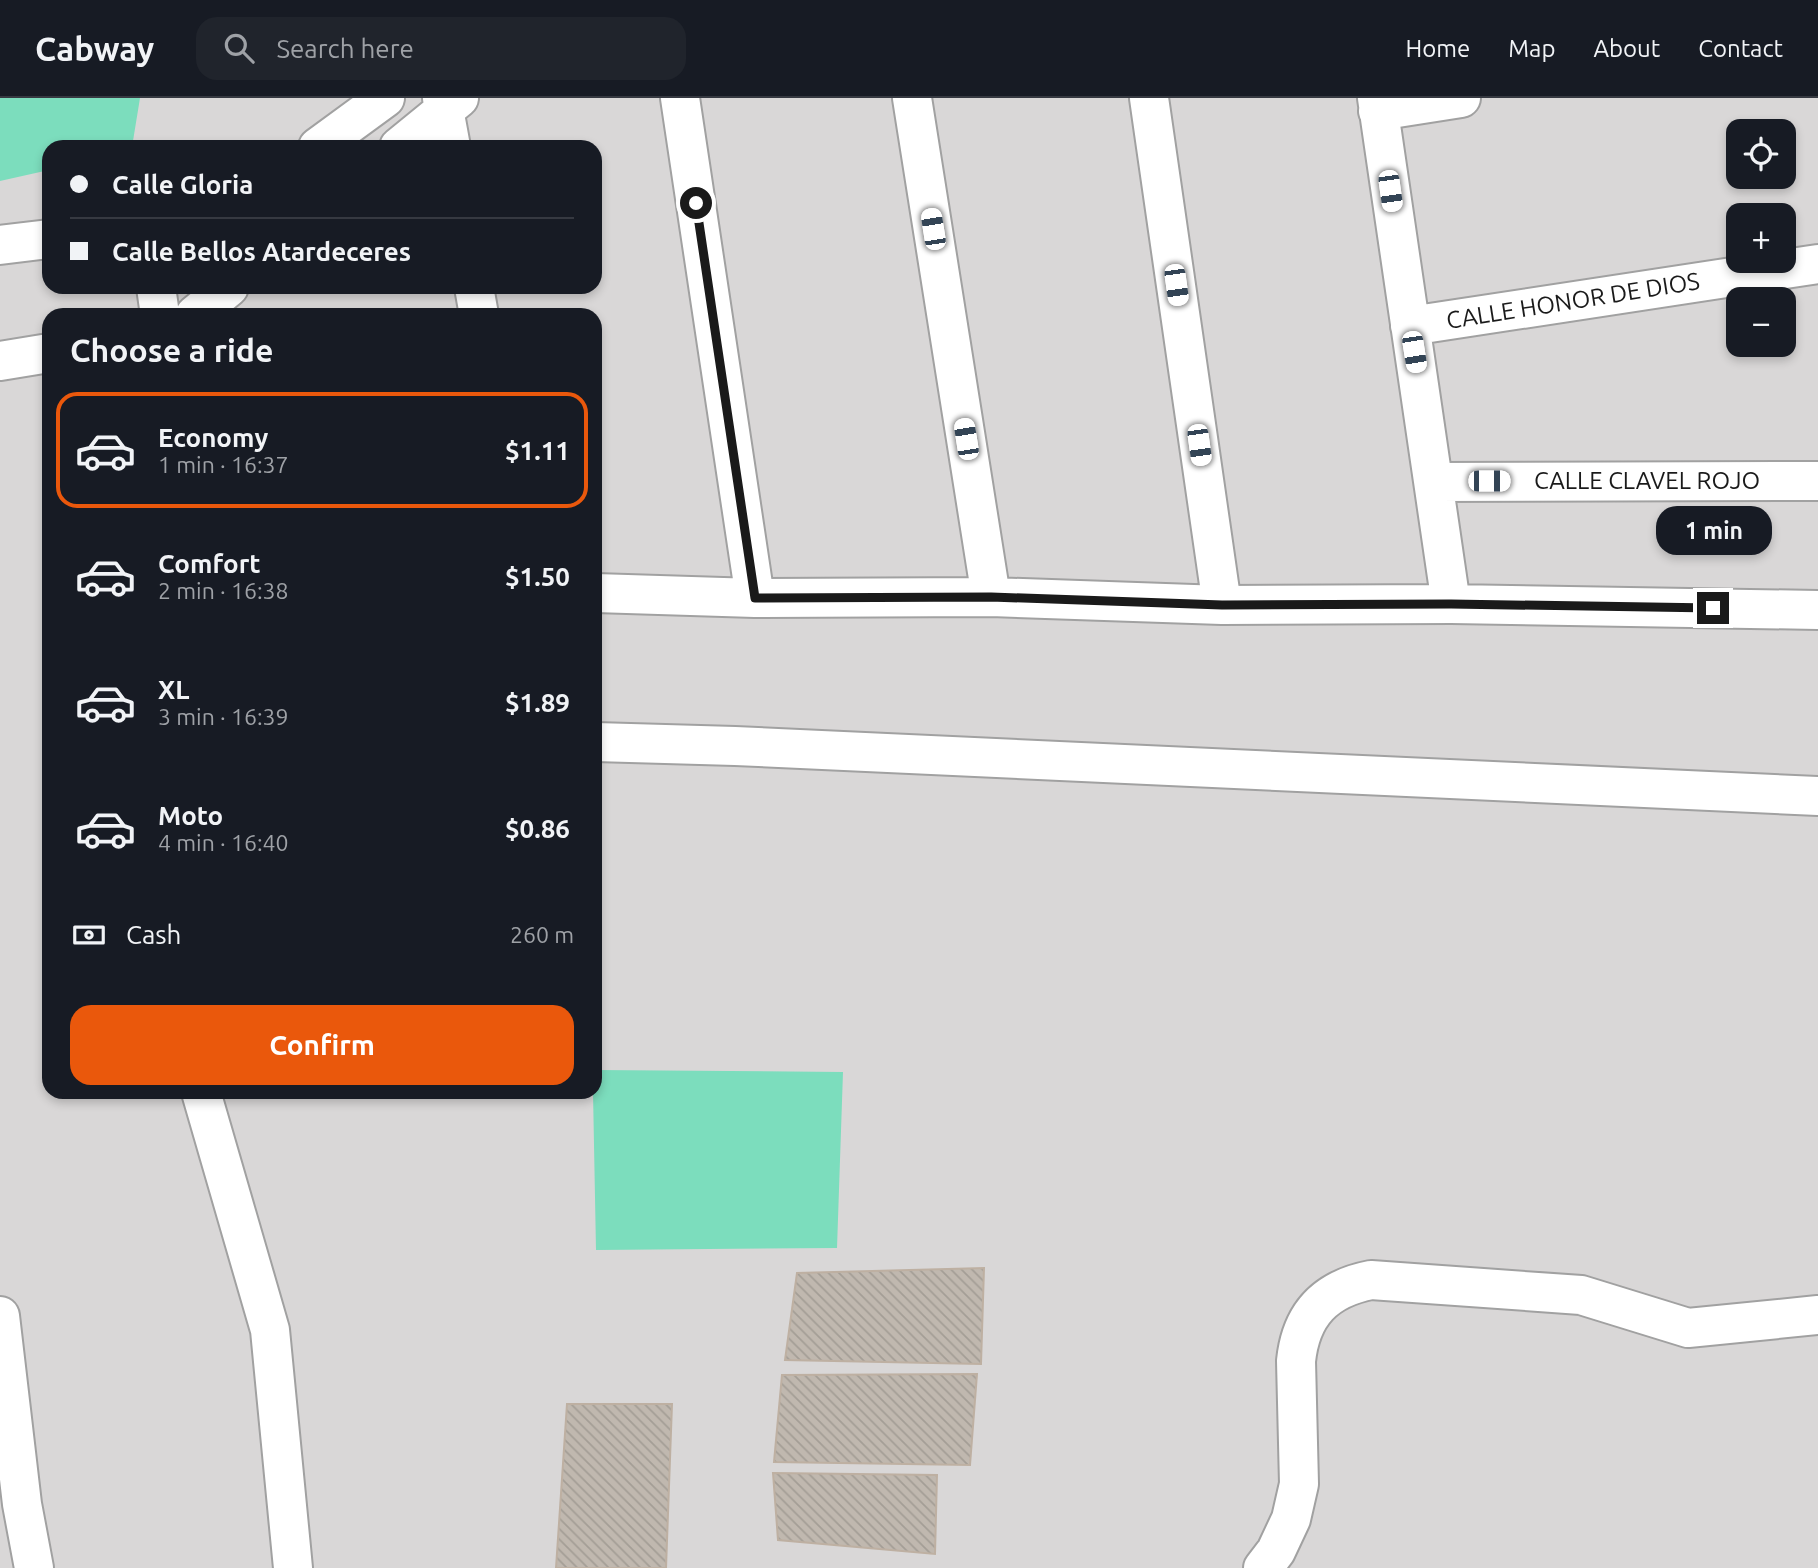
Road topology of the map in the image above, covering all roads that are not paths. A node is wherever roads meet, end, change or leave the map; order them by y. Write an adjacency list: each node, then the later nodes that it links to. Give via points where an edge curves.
1 (385, 98): 8 (street)
2 (680, 98): 23 (street)
3 (912, 98): 22 (street)
4 (1149, 98): 25 (street)
5 (1461, 98): 7 (street)
6 (449, 102): 9 (street); 10 (street)
7 (1378, 104): 16 (street)
8 (328, 140)
9 (407, 140)
10 (451, 140)
11 (42, 240): 12 (street)
12 (0, 245)
13 (1818, 264): 16 (street, CALLE HONOR DE DIOS)
14 (220, 294): 15 (street)
15 (204, 308)
16 (1410, 326): 20 (street)
17 (42, 353): 18 (street)
18 (0, 360)
19 (1818, 481): 20 (street, CALLE CLAVEL ROJO)
20 (1434, 482): 24 (street)
21 (602, 593): 23 (street)
22 (991, 597): 23 (street); 25 (street)
23 (755, 598)
24 (1451, 604): 25 (street); 26 (street)
25 (1222, 605)
26 (1818, 610)
27 (602, 742): 28 (street)
28 (1818, 796)
29 (203, 1099): 34 (street, via 271,1330)
30 (1818, 1315): 35 (street, via 1688,1328 1581,1295 1371,1280 1338,1290 1312,1313 1297,1344 1299,1484 1291,1519)
31 (0, 1316): 32 (street)
32 (11, 1505): 33 (street)
33 (34, 1568)
34 (293, 1568)
35 (1263, 1568)

